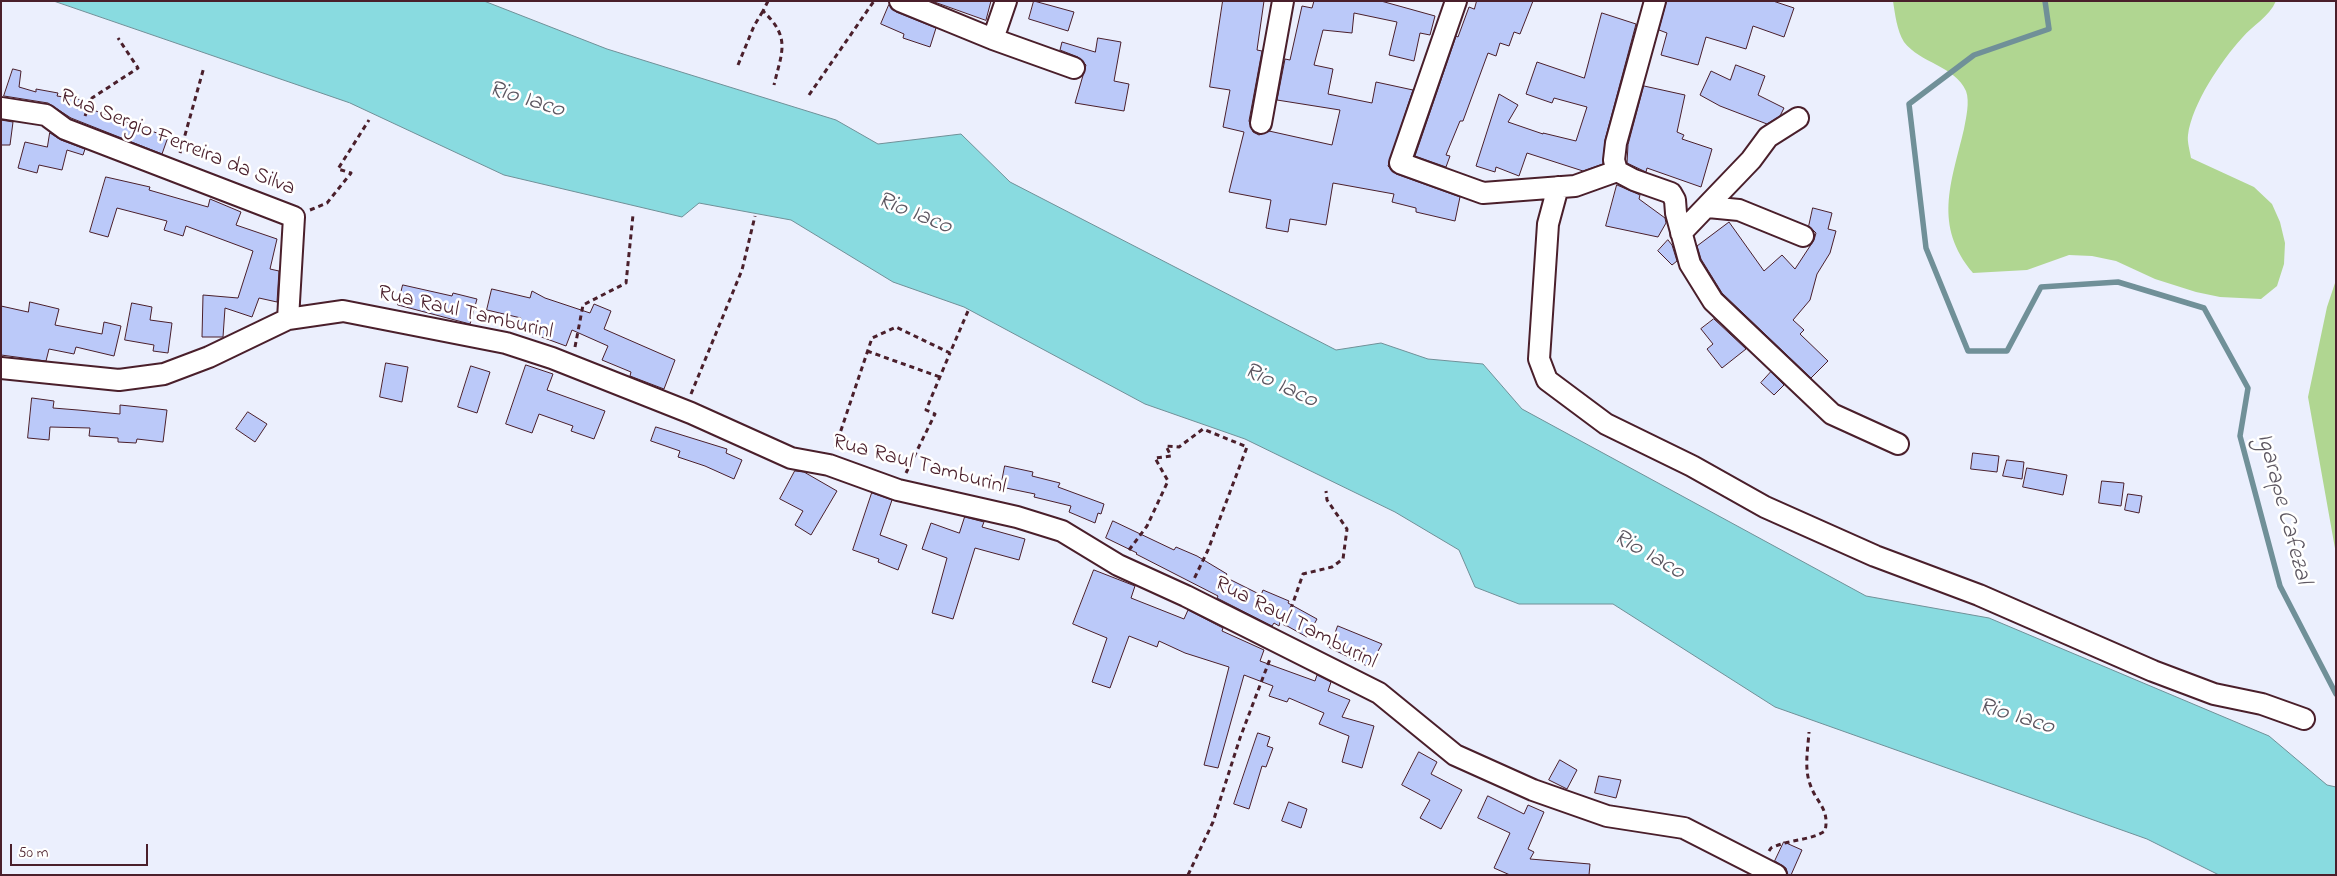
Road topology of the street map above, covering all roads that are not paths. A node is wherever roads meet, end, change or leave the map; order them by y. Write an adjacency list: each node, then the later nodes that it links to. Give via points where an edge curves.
1 (900, 1): 6 (street)
2 (1283, 1): 10 (street)
3 (1456, 1): 12 (street, via 1400,163 1483,193)
4 (1655, 1): 11 (street, via 1616,143 1614,160)
5 (1005, 2): 6 (street)
6 (993, 39): 7 (street)
7 (1074, 68)
8 (1, 108): 16 (street, Rua Sergio Ferreira da Silva, via 46,116 65,129 294,217)
9 (1798, 118): 13 (street, via 1768,137)
10 (1261, 123)
11 (1617, 170): 12 (street, via 1575,186); 14 (street, via 1670,193 1675,200)
12 (1558, 187): 19 (street, via 1548,224 1539,358 1547,380 1606,424 1692,466 1765,507 1875,556 1979,595 2214,694 2262,704)
13 (1708, 207): 14 (street); 15 (street, via 1739,210)
14 (1681, 233): 18 (street, via 1690,264 1704,287 1739,327 1832,414)
15 (1802, 236)
16 (288, 319): 17 (street, Rua Raul Tamburinl, via 209,357 164,374 119,380); 20 (street, Rua Raul Tamburinl, via 343,311 506,343 684,410 792,458 829,465 898,490 1018,517 1062,531 1118,565 1279,641 1379,693 1454,755 1532,790 1607,816 1684,828)
17 (1, 368)
18 (1898, 444)
19 (2304, 720)
20 (1770, 872)

